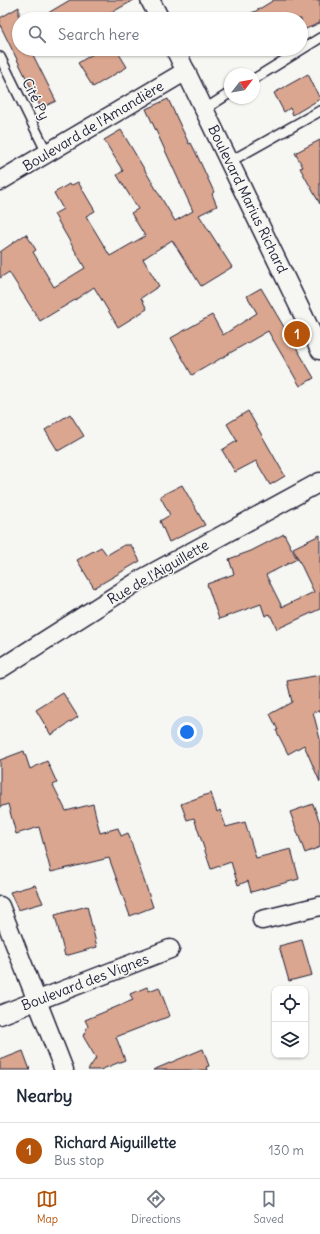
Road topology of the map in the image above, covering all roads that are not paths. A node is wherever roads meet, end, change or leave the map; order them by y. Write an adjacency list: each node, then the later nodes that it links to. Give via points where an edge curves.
1 (150, 0): 2 (street)
2 (156, 12)
3 (320, 38): 4 (lane)
4 (308, 45)
5 (178, 56): 8 (street, Boulevard Marius Richard)
6 (291, 56): 9 (lane)
7 (0, 57): 13 (lane, Cité Py)
8 (186, 71): 11 (street, Boulevard Marius Richard); 13 (street, Boulevard de l'Amandière)
9 (260, 75)
10 (224, 97): 11 (lane)
11 (204, 109): 14 (street, Boulevard Marius Richard)
12 (320, 112): 14 (lane)
13 (47, 153): 15 (street, Boulevard de l'Amandière)
14 (230, 162): 16 (street, Boulevard Marius Richard)
15 (0, 181)
16 (320, 350)
17 (320, 482): 18 (street, Rue de l'Aiguillette, via 140,580)
18 (0, 669)
19 (0, 906): 23 (street)
20 (320, 906): 21 (street)
21 (262, 920)
22 (170, 949): 23 (street, Boulevard des Vignes)
23 (37, 1001): 24 (street, Boulevard des Vignes); 25 (street)
24 (0, 1015)
25 (64, 1070)

